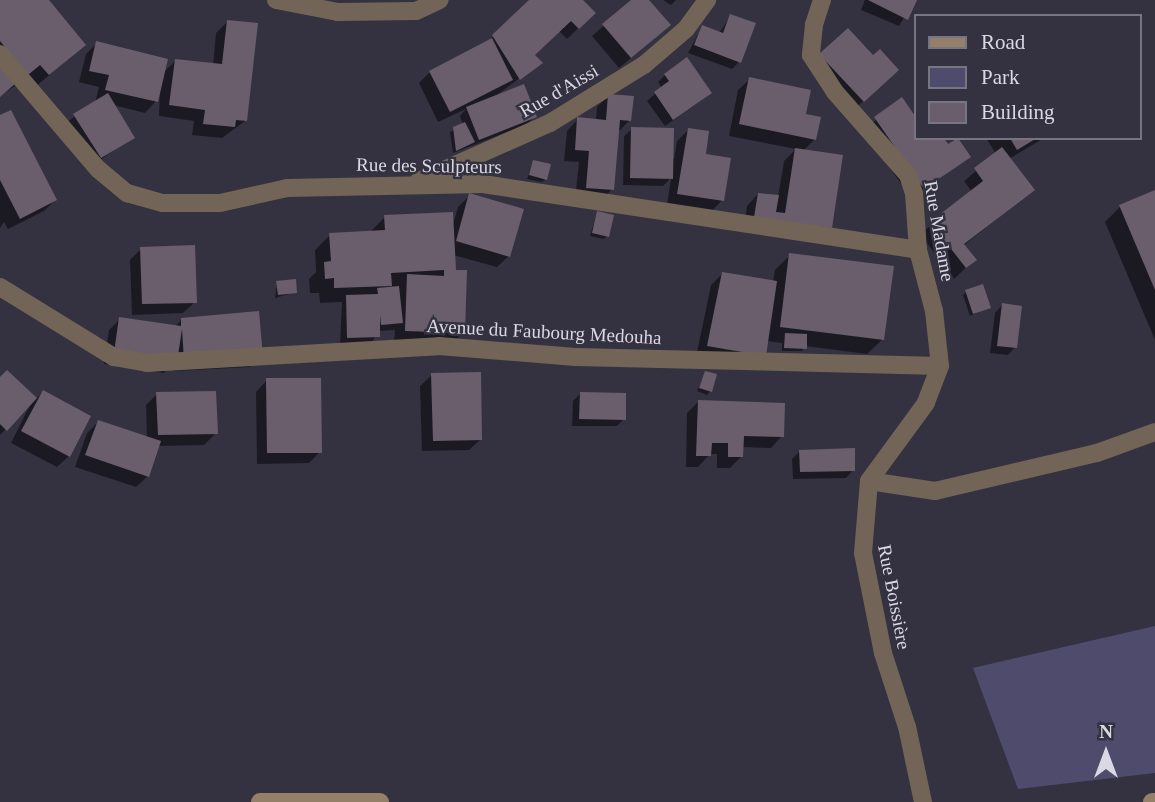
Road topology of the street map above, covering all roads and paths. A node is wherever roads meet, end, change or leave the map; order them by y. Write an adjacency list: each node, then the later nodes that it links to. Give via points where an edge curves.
1 (276, 0): 2 (street, via 338,12 416,11)
2 (440, 0)
3 (707, 0): 6 (street, Rue d'Aissi, via 686,29 632,72 550,123)
4 (822, 0): 7 (street, Rue Madame, via 811,55 835,92 908,176 917,210)
5 (0, 54): 6 (street, Rue des Sculpteurs, via 98,169 128,193 163,203 194,205 287,188)
6 (410, 185): 7 (street, Rue des Sculpteurs, via 483,184)
7 (918, 250): 9 (street, Rue Madame, via 934,312)
8 (0, 287): 9 (street, Avenue du Faubourg Medouha, via 114,357 148,363 439,346 576,357)
9 (940, 366): 11 (street, Rue Madame, via 926,402)
10 (1155, 432): 11 (street, via 1097,453 935,491)
11 (869, 481): 14 (street, Rue Boissière, via 863,552 883,653 907,727)
12 (260, 802): 13 (street)
13 (380, 802)
14 (923, 802)

